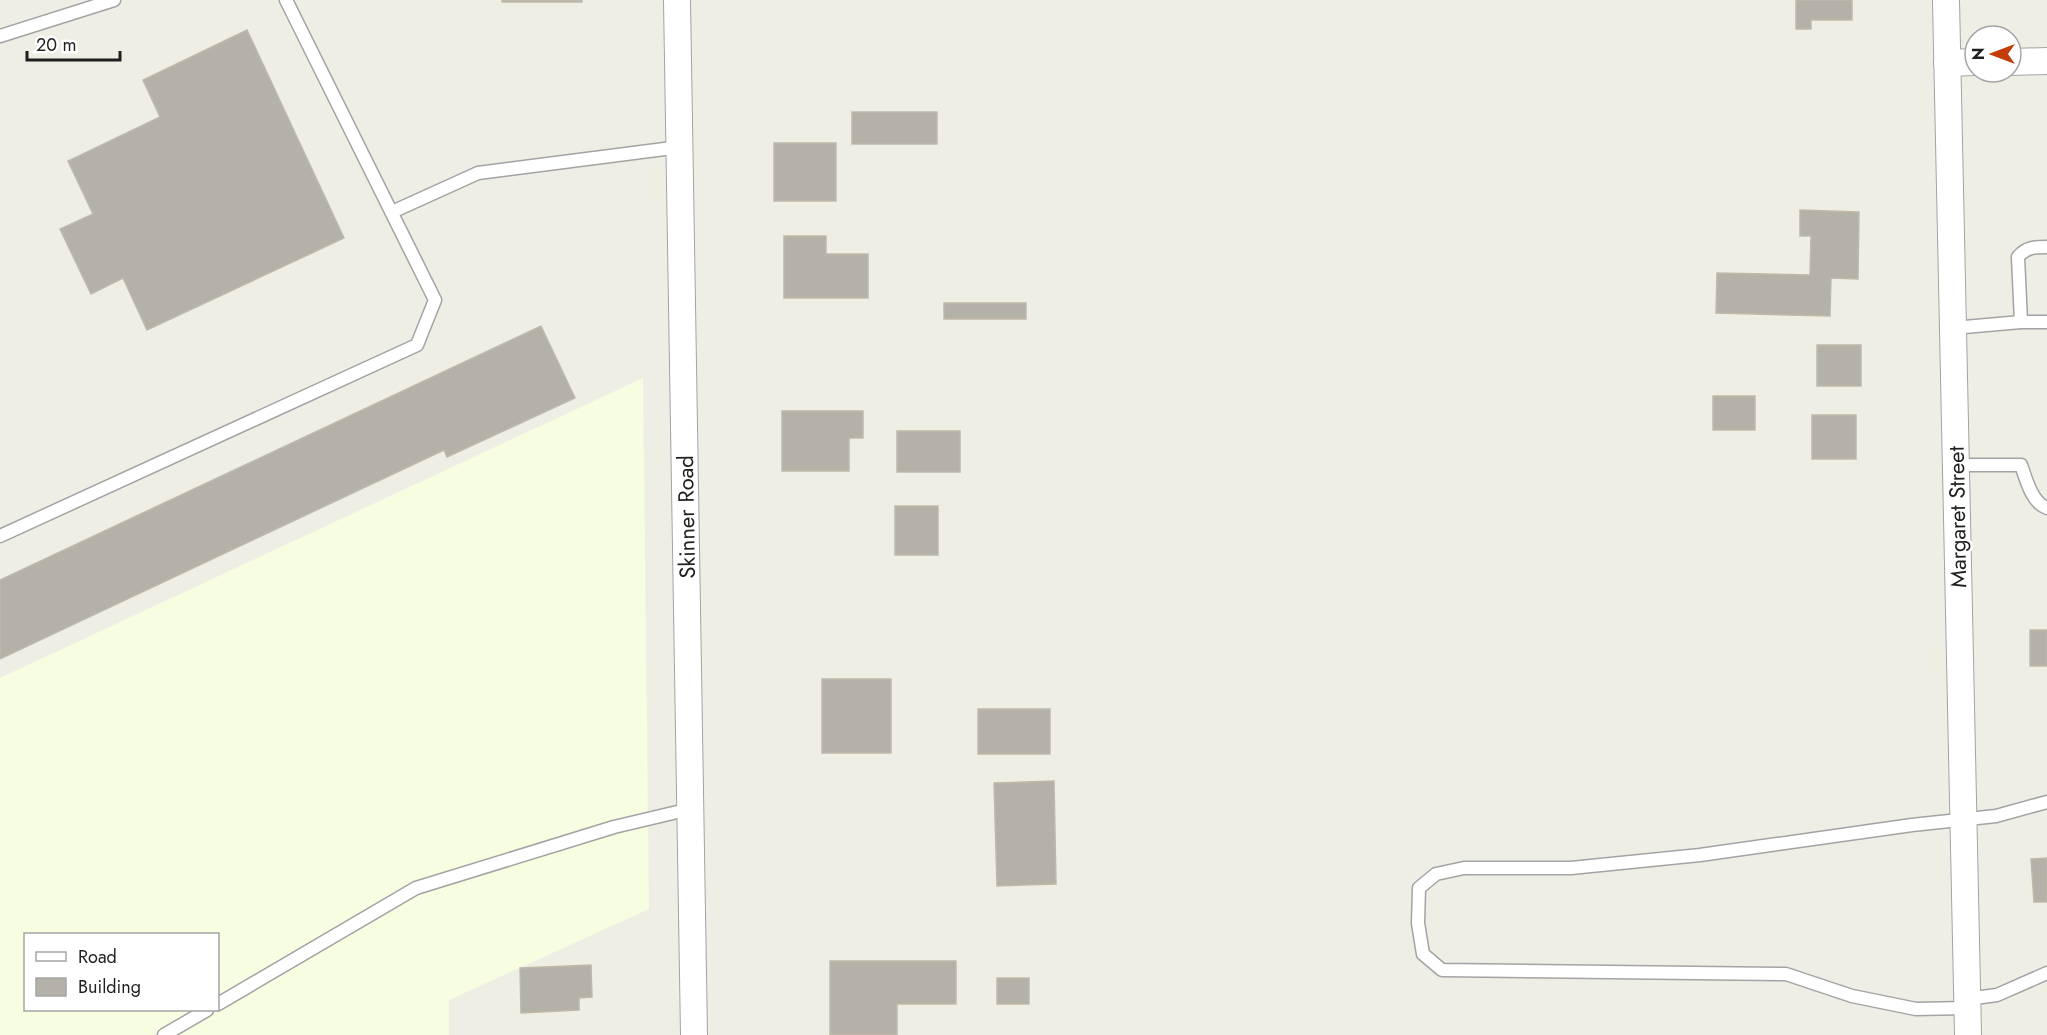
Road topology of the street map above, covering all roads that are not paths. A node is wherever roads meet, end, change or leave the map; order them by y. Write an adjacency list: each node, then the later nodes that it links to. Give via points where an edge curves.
1 (114, 0): 5 (lane)
2 (286, 0): 11 (lane)
3 (677, 0): 10 (street, Skinner Road)
4 (1946, 0): 9 (street, Margaret Street)
5 (0, 36)
6 (2047, 61): 8 (street)
7 (1963, 62): 9 (street)
8 (2023, 62)
9 (1947, 63): 15 (street, Margaret Street)
10 (680, 147): 11 (lane, via 478,173); 20 (street, Skinner Road)
11 (392, 212): 18 (lane, via 435,300 417,345)
12 (2047, 247): 13 (lane, via 2031,247 2018,257)
13 (2021, 322): 14 (lane); 15 (lane)
14 (2047, 322)
15 (1953, 328): 16 (street, Margaret Street)
16 (1956, 465): 17 (lane, via 2021,465 2028,485 2041,506); 21 (street, Margaret Street)
17 (2047, 508)
18 (0, 536)
19 (2047, 802): 21 (lane, via 1996,816)
20 (690, 809): 23 (lane, via 614,827 416,888); 27 (street, Skinner Road)
21 (1963, 818): 24 (street, Margaret Street); 24 (lane, via 1700,855 1571,868 1464,868 1436,874 1419,888 1418,923 1423,954 1442,970 1786,974 1852,996 1916,1009)
22 (2047, 973): 24 (lane)
23 (219, 1003)
24 (1967, 1004): 28 (street, Margaret Street)
25 (205, 1011): 26 (lane)
26 (164, 1035)
27 (694, 1035)
28 (1968, 1035)

